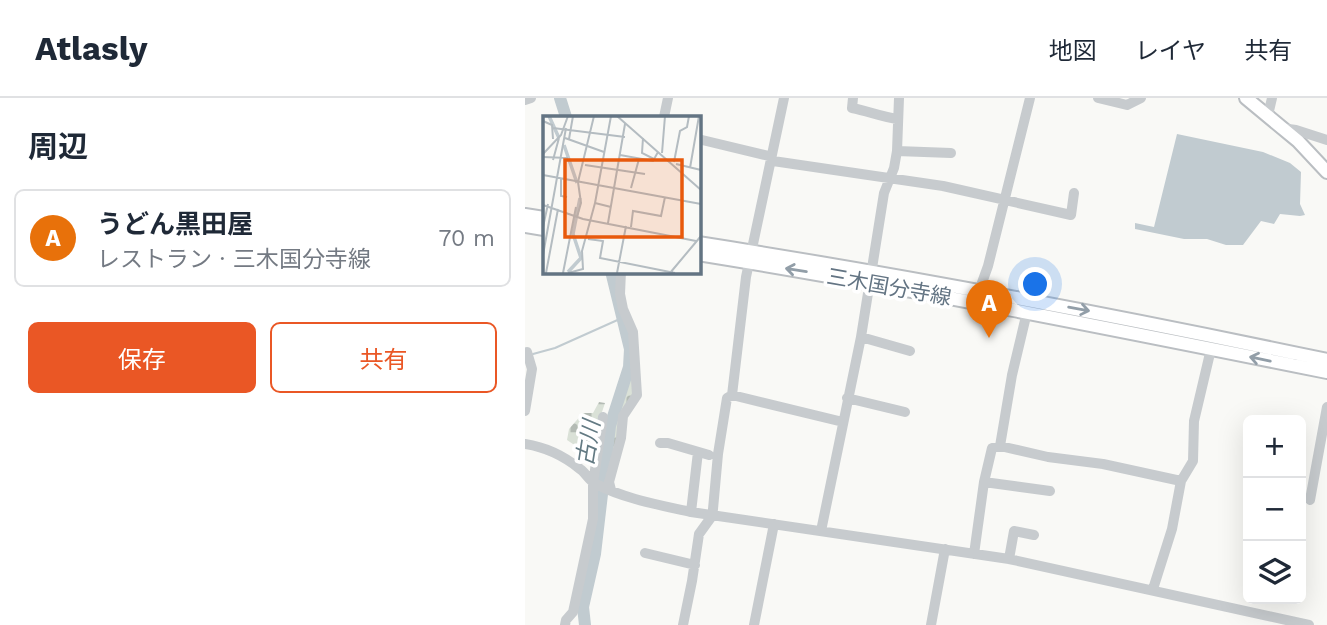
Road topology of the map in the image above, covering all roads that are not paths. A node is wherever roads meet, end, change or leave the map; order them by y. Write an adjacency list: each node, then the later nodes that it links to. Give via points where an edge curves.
1 (531, 98): 11 (street)
2 (668, 98): 13 (street)
3 (785, 98): 20 (street)
4 (853, 98): 14 (street, via 852,108)
5 (899, 98): 14 (street)
6 (1030, 98): 24 (street)
7 (1098, 98): 8 (street, via 1127,106)
8 (1141, 98)
9 (1246, 98): 12 (main road)
10 (1272, 98): 12 (street)
11 (525, 100)
12 (1268, 115): 15 (main road)
13 (664, 116)
14 (898, 119): 18 (street)
15 (1281, 128): 17 (street); 21 (main road)
16 (700, 139): 20 (street, via 769,156)
17 (1327, 140)
18 (897, 151): 19 (street); 22 (street)
19 (951, 153)
20 (773, 161): 22 (street); 31 (street)
21 (1327, 172)
22 (889, 177): 24 (street); 33 (street)
23 (1074, 193): 24 (street, via 1071,215)
24 (1003, 201): 34 (street)
25 (525, 215): 26 (main road)
26 (543, 218)
27 (525, 226): 28 (main road)
28 (543, 229)
29 (700, 244): 31 (main road, 三木国分寺線)
30 (700, 254): 31 (main road, 三木国分寺線)
31 (751, 257): 33 (main road, 三木国分寺線); 43 (street)
32 (621, 273): 57 (street, via 623,309 633,332 637,395 624,416 609,482)
33 (872, 277): 34 (main road, 三木国分寺線); 35 (main road, 三木国分寺線); 36 (street)
34 (979, 291): 41 (main road, 三木国分寺線, one-way to 41)
35 (1027, 312): 37 (main road, 三木国分寺線); 52 (street)
36 (861, 337): 39 (street); 44 (street)
37 (1211, 349): 42 (main road, 三木国分寺線, one-way to 37); 55 (street, via 1194,421 1193,461)
38 (538, 351): 40 (street)
39 (910, 351)
40 (527, 354): 46 (street, via 532,369)
41 (1327, 360)
42 (1327, 372)
43 (732, 395): 49 (street); 61 (street, via 727,398)
44 (847, 398): 47 (street); 49 (street)
45 (1327, 407): 59 (street)
46 (525, 411)
47 (905, 412)
48 (603, 417): 57 (street)
49 (843, 422): 63 (street)
50 (660, 443): 53 (street)
51 (525, 444): 57 (street, via 562,457)
52 (1000, 446): 55 (street); 56 (street, via 992,448)
53 (698, 452): 54 (street); 60 (street)
54 (709, 455)
55 (1181, 481): 70 (street)
56 (984, 482): 58 (street); 67 (street)
57 (602, 486): 60 (street); 72 (street, via 573,612)
58 (1050, 491)
59 (1310, 500)
60 (691, 512): 61 (street)
61 (712, 516): 62 (street); 69 (street, via 699,534)
62 (773, 524): 63 (street); 74 (street)
63 (821, 531): 65 (street)
64 (1034, 535): 68 (street, via 1014,531)
65 (945, 549): 67 (street); 75 (street)
66 (645, 553): 69 (street)
67 (974, 554): 68 (street)
68 (1009, 559): 70 (street)
69 (695, 565): 73 (street)
70 (1153, 589): 71 (street)
71 (1280, 622): 76 (street)
72 (565, 625)
73 (683, 625)
74 (754, 625)
75 (931, 625)
76 (1309, 625)

